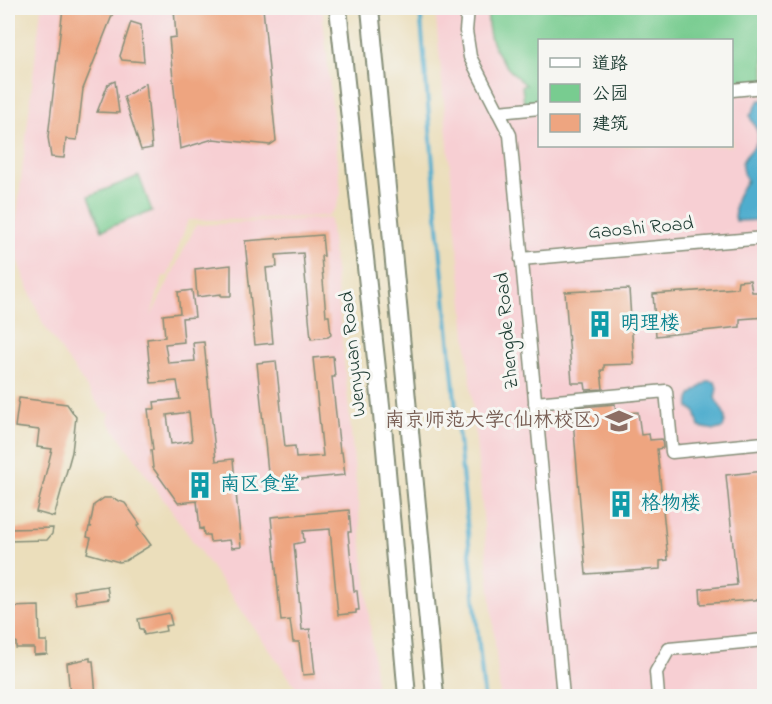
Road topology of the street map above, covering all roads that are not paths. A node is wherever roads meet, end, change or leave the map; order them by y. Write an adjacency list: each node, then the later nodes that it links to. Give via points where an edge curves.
1 (338, 8): 13 (main road, Wenyuan Road, via 382,415)
2 (370, 8): 14 (main road)
3 (468, 8): 7 (street, Zhengde Road, via 466,31 471,57)
4 (765, 87): 5 (street)
5 (733, 90)
6 (538, 108): 7 (street)
7 (498, 112): 9 (street, Zhengde Road, via 510,135)
8 (765, 238): 9 (street, Gaoshi Road)
9 (521, 259): 10 (street, Zhengde Road)
10 (534, 403): 11 (street, via 666,391 672,452); 15 (street, Zhengde Road)
11 (765, 443)
12 (765, 640): 16 (street, via 669,649 656,672)
13 (407, 696)
14 (435, 696)
15 (563, 696)
16 (658, 696)

